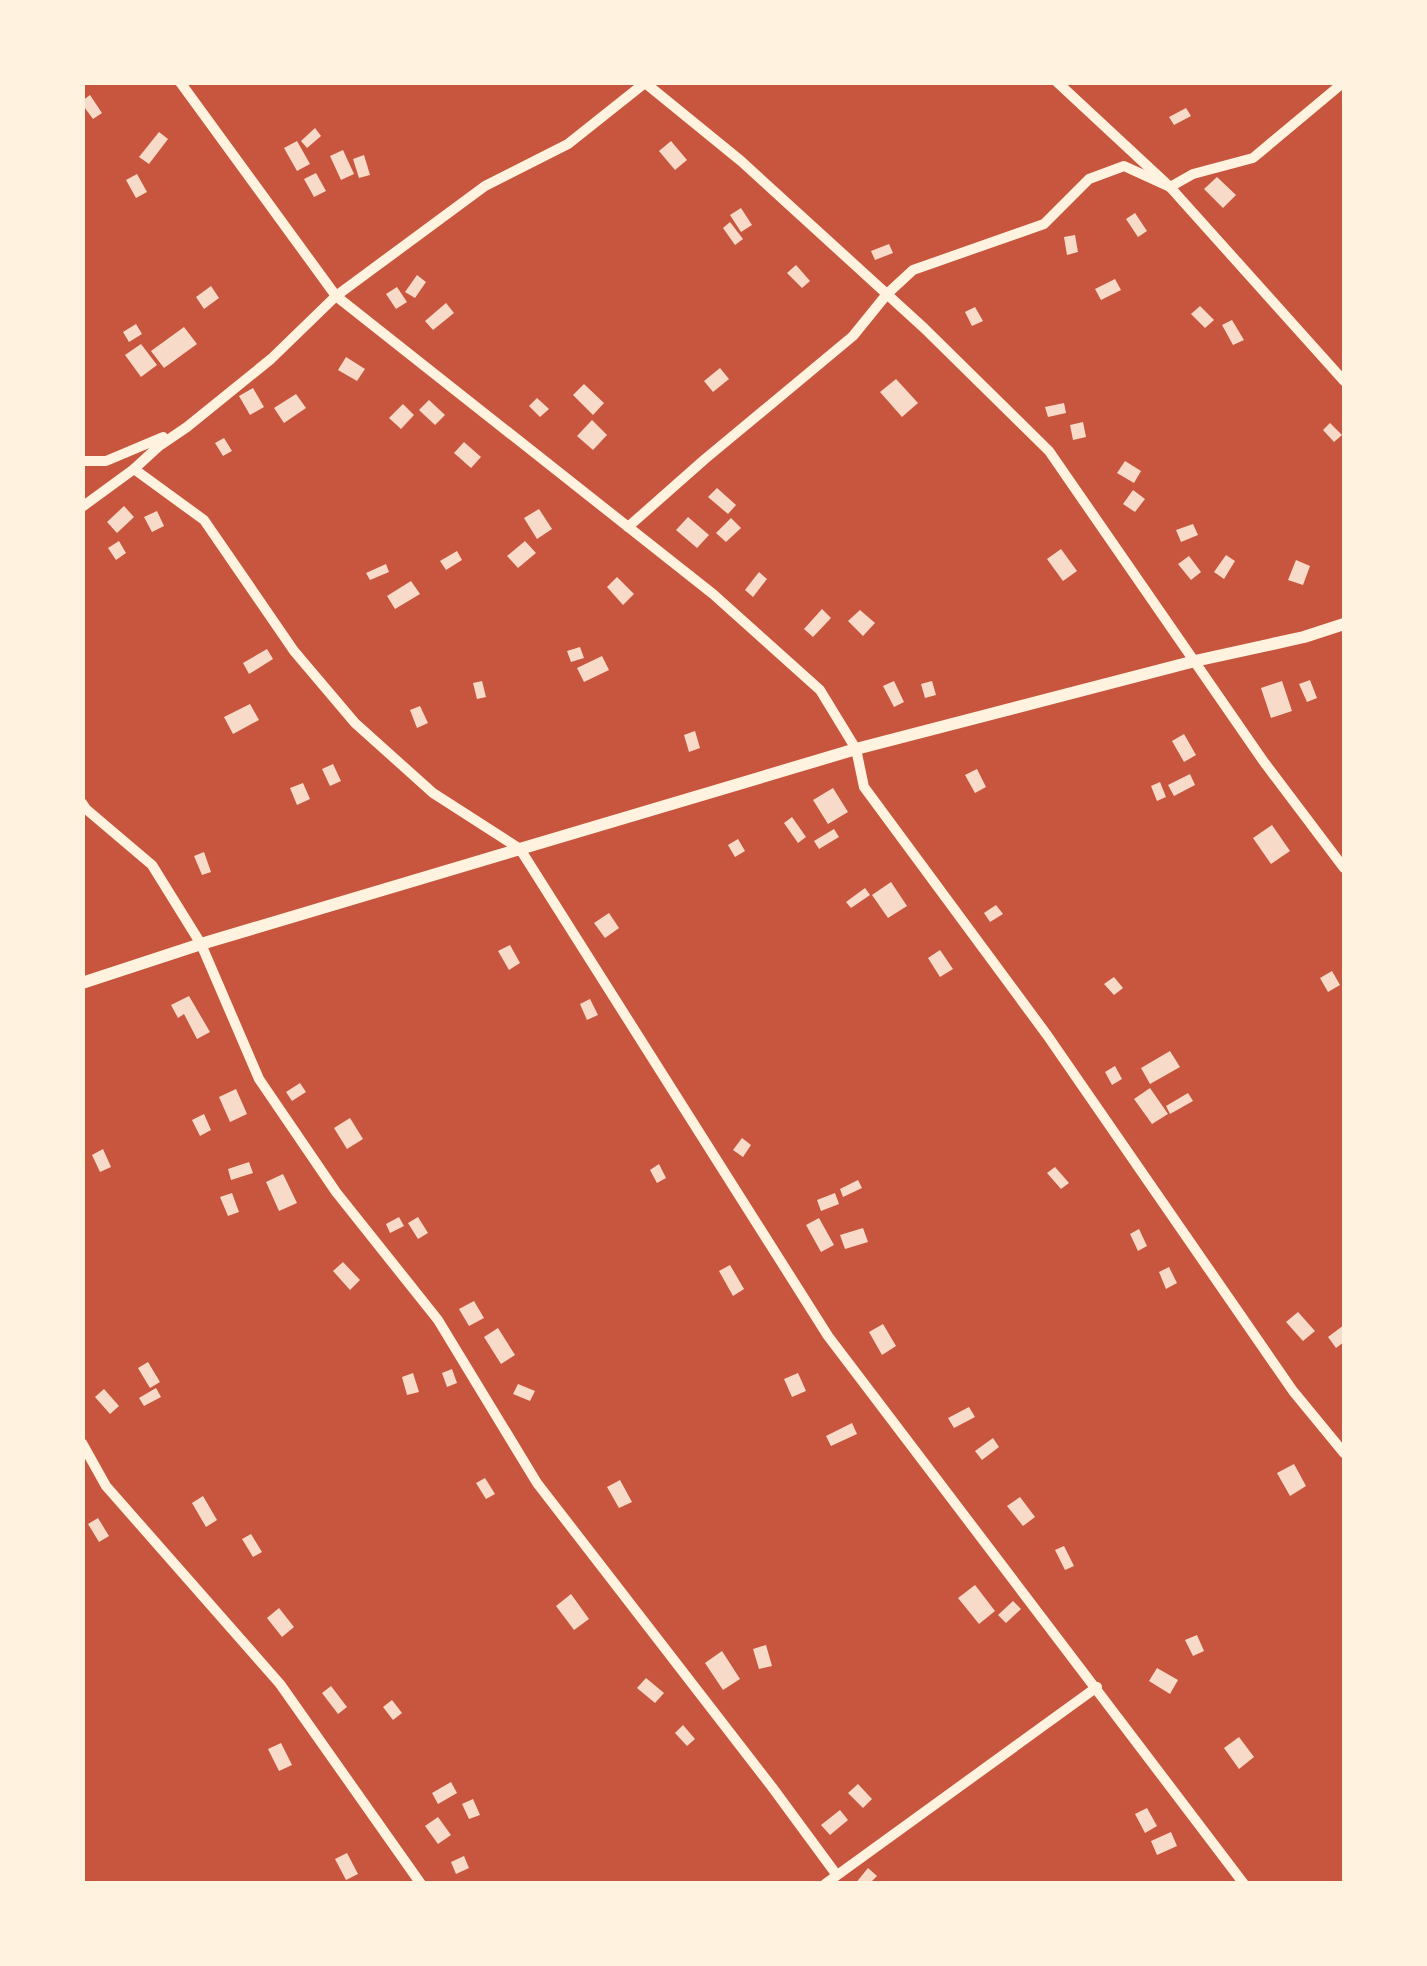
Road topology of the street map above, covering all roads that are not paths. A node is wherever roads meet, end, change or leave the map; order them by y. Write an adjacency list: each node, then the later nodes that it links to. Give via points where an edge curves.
1 (180, 82): 7 (street)
2 (1057, 82): 5 (street)
3 (1344, 82): 5 (street, via 1254,158 1193,174)
4 (645, 83): 6 (street); 7 (street, via 568,144 485,186)
5 (1170, 188): 6 (street, via 1124,166 1088,179 1044,224 913,270); 8 (street)
6 (887, 294): 13 (street, via 853,336); 15 (street, via 1049,452)
7 (336, 296): 9 (street); 13 (street)
8 (1344, 381)
9 (188, 427): 10 (street, via 106,461); 11 (street)
10 (82, 461)
11 (134, 469): 12 (street); 18 (street, via 204,520 294,651 354,724 433,793)
12 (82, 507)
13 (628, 527): 16 (street, via 820,690)
14 (1344, 624): 15 (street)
15 (1194, 661): 16 (street); 19 (street)
16 (856, 749): 18 (street); 23 (street, via 864,787)
17 (82, 802): 20 (street, via 152,865)
18 (520, 849): 20 (street); 24 (street, via 828,1336)
19 (1344, 868)
20 (201, 944): 21 (street); 25 (street, via 259,1079 336,1192 438,1320 538,1483)
21 (82, 982)
22 (82, 1444): 26 (street, via 106,1486 280,1684)
23 (1344, 1453)
24 (1097, 1687): 25 (street); 28 (street)
25 (836, 1874): 27 (street)
26 (421, 1884)
27 (825, 1884)
28 (1244, 1884)

